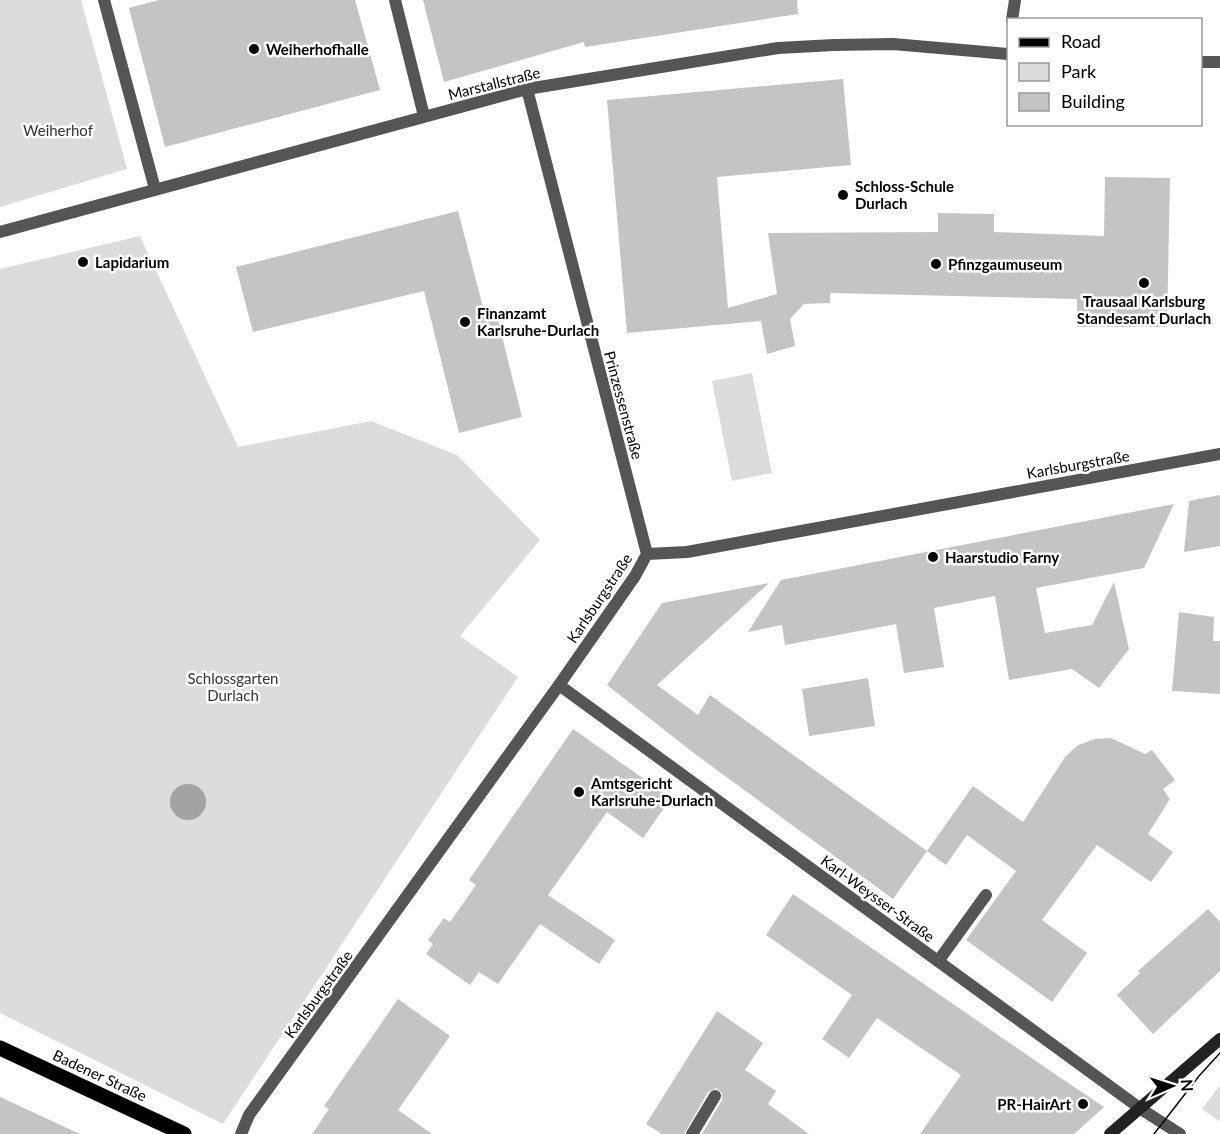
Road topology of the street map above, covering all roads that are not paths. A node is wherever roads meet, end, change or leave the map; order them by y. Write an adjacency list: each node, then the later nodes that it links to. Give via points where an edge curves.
1 (104, 0): 10 (street)
2 (395, 0): 9 (street)
3 (1015, 0): 4 (street)
4 (1012, 18)
5 (1007, 52): 8 (street, Marstallstraße, via 893,44 800,47)
6 (1202, 62): 7 (street)
7 (1220, 62)
8 (527, 89): 9 (street, Marstallstraße); 13 (street, Prinzessenstraße)
9 (424, 116): 10 (street, Marstallstraße)
10 (155, 189): 11 (street, Marstallstraße)
11 (0, 232)
12 (1220, 454): 13 (street, Karlsburgstraße, via 687,552)
13 (647, 554): 14 (street, Karlsburgstraße)
14 (559, 685): 16 (street, Karl-Weysser-Straße); 22 (street, Karlsburgstraße, via 249,1115)
15 (986, 895): 16 (street)
16 (939, 960): 20 (street, Karl-Weysser-Straße)
17 (1220, 1040): 20 (main road)
18 (0, 1048): 21 (main road, Badener Straße)
19 (714, 1096): 23 (street)
20 (1141, 1109): 24 (main road); 25 (street, Karl-Weysser-Straße)
21 (184, 1134)
22 (241, 1134)
23 (692, 1134)
24 (1110, 1134)
25 (1179, 1134)

